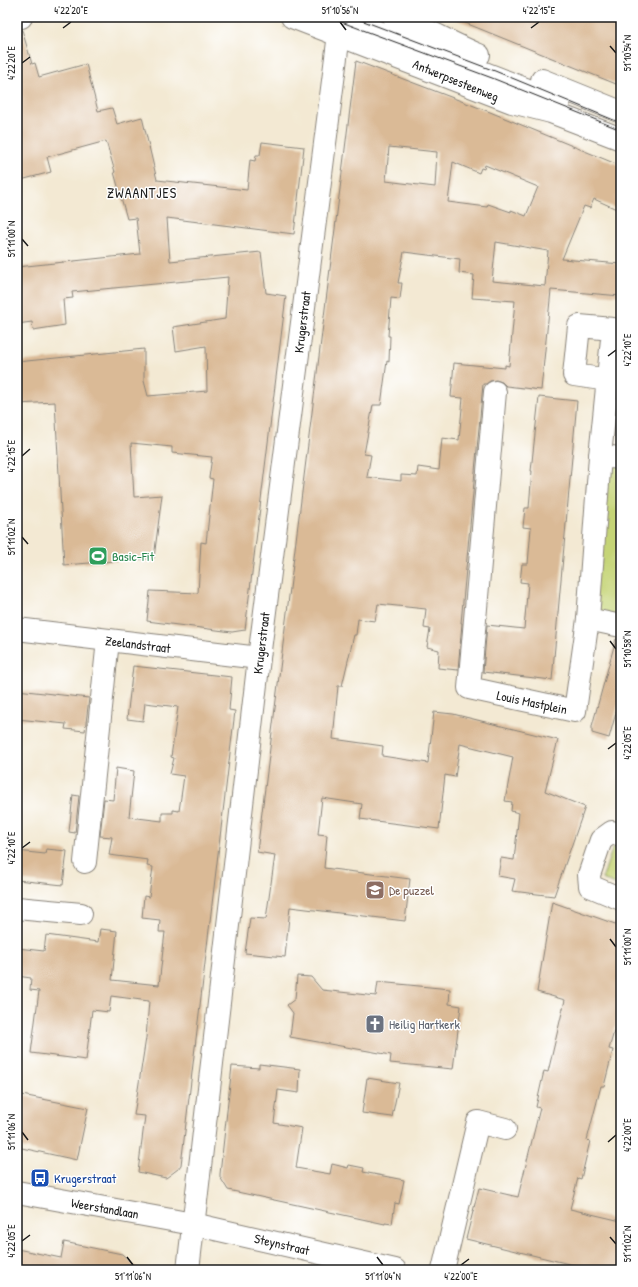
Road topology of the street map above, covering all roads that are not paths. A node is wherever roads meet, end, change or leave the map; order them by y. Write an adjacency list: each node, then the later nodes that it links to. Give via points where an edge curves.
1 (21, 17): 4 (street)
2 (292, 17): 5 (street, Antwerpsesteenweg)
3 (394, 17): 6 (street, via 459,47)
4 (17, 18)
5 (345, 21): 7 (street); 8 (street, Antwerpsesteenweg, via 512,102 551,112); 17 (street, Krugerstraat)
6 (621, 112)
7 (621, 127)
8 (621, 139)
9 (608, 380): 11 (street, Louis Mastplein)
10 (495, 392): 13 (street, Louis Mastplein, via 469,688 575,711)
11 (600, 456): 12 (street); 13 (street, Louis Mastplein)
12 (621, 458)
13 (588, 619): 14 (street)
14 (621, 626)
15 (17, 629): 16 (street, Zeelandstraat)
16 (108, 640): 17 (street, Zeelandstraat); 19 (street)
17 (259, 658): 25 (street, Krugerstraat)
18 (621, 835): 20 (street, via 612,832 601,840 589,875 590,886)
19 (85, 862)
20 (621, 898)
21 (17, 908): 22 (street)
22 (81, 914)
23 (505, 1129): 28 (street, via 478,1122)
24 (17, 1192): 25 (street, Weerstandlaan)
25 (193, 1224): 26 (street, Krugerstraat); 27 (street, Steynstraat)
26 (188, 1270)
27 (395, 1270)
28 (443, 1270)

